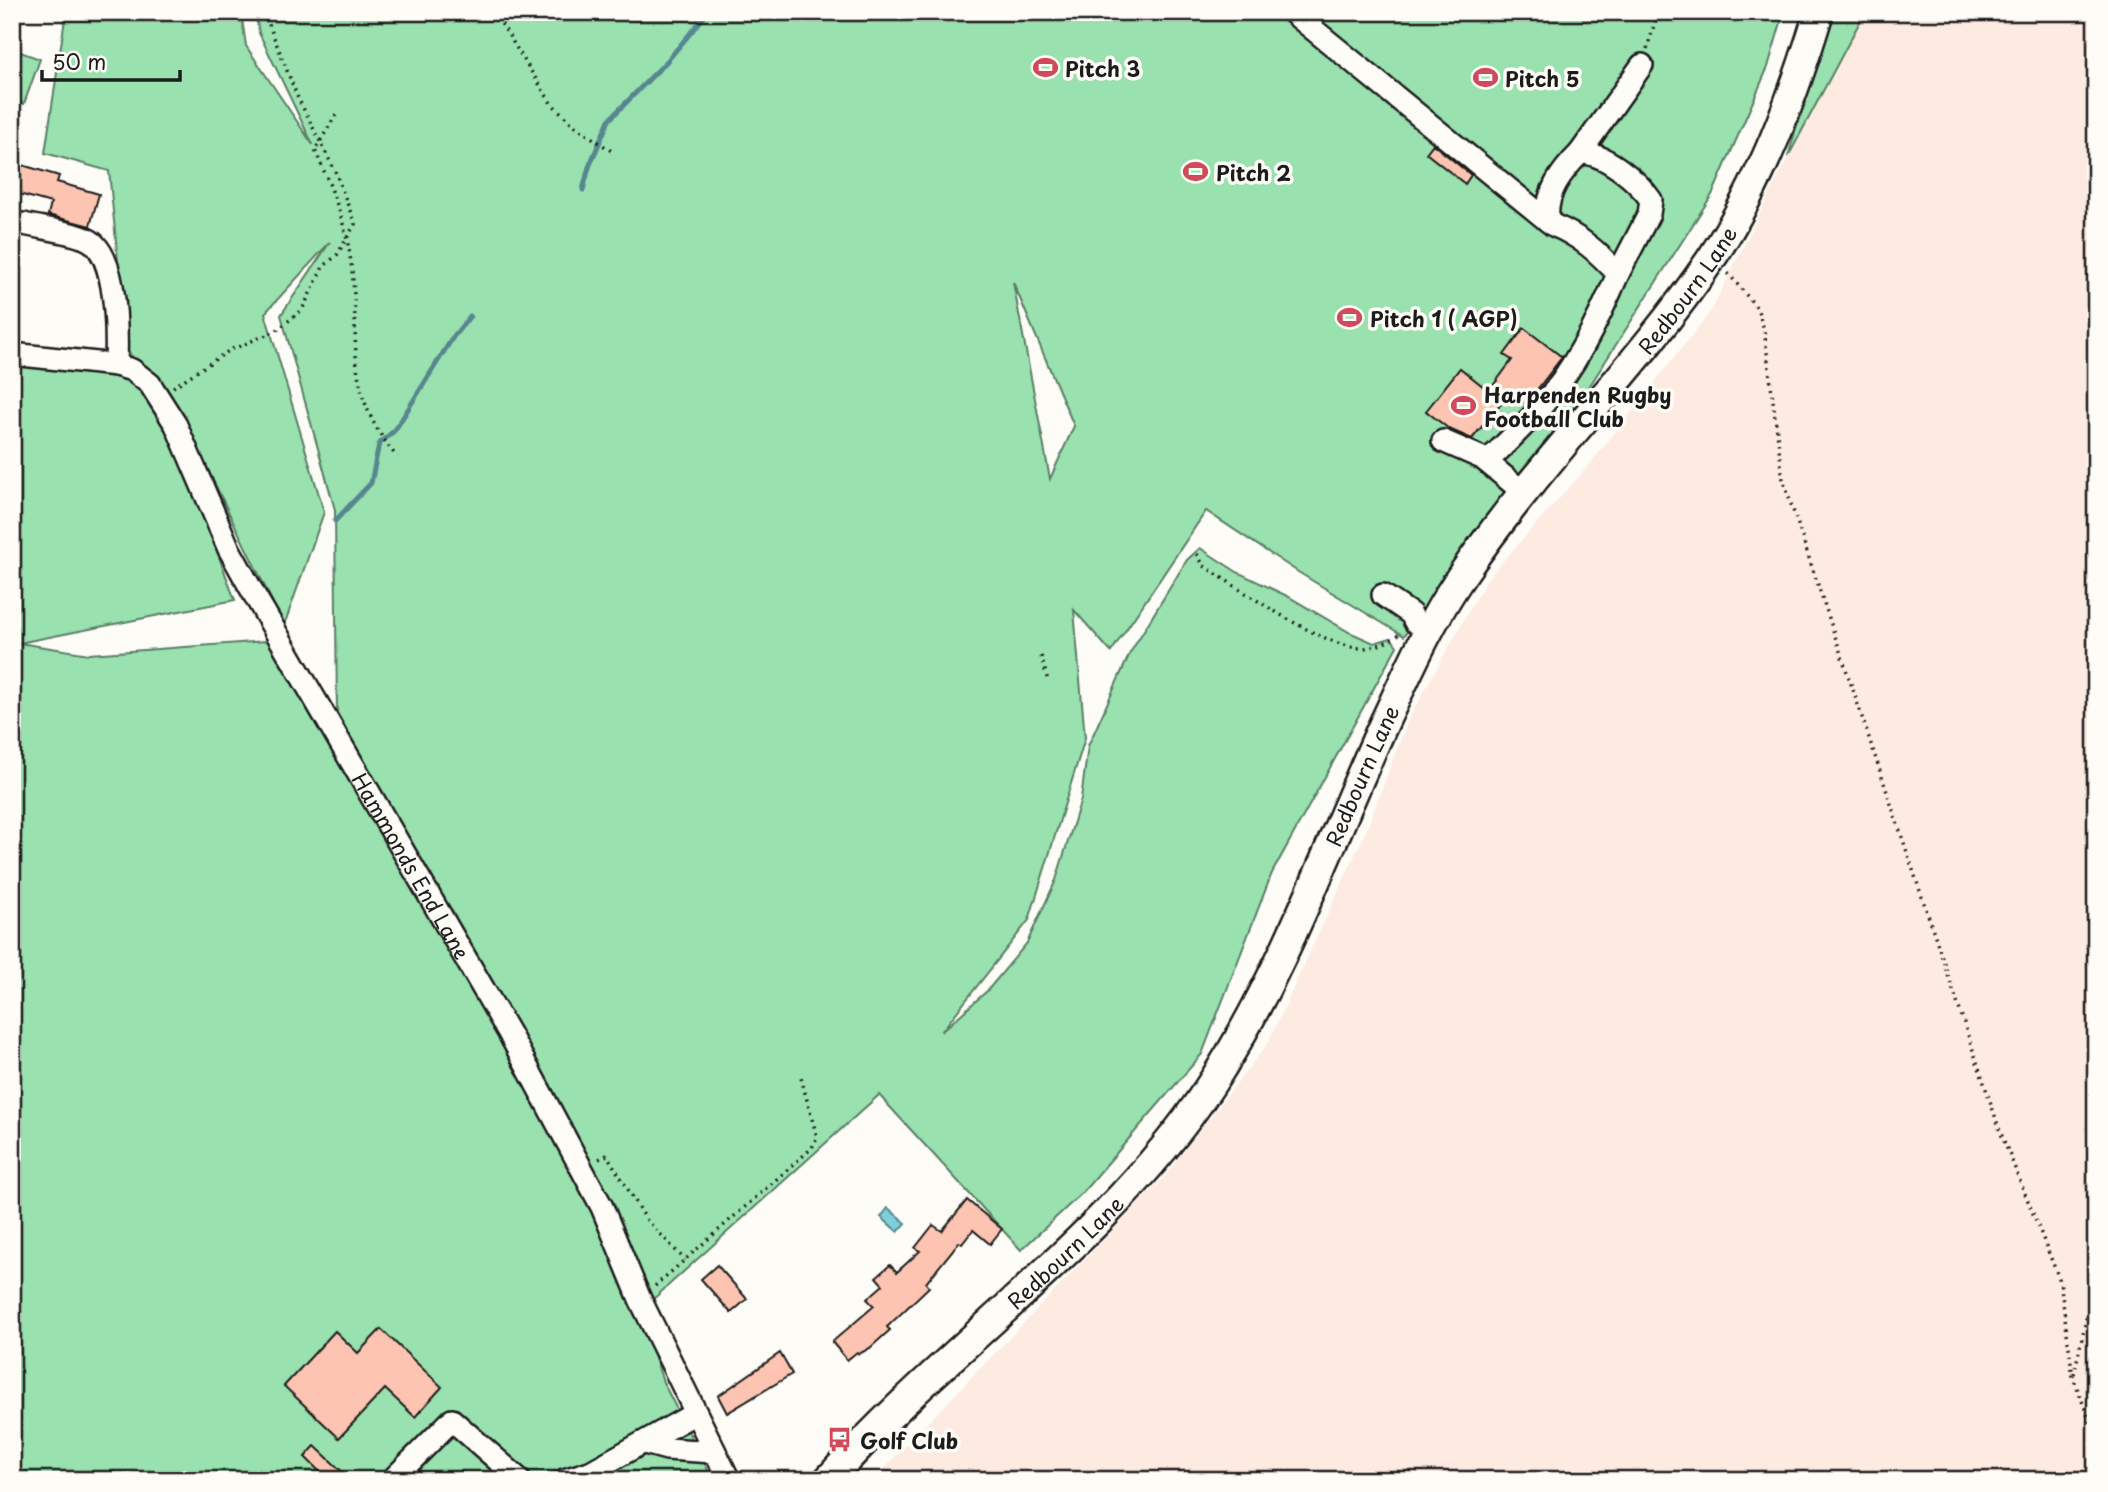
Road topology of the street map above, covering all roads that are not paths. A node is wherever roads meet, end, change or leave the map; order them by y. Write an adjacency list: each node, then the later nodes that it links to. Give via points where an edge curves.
1 (1292, 12): 5 (street)
2 (1819, 12): 12 (main road, Redbourn Lane, via 1764,165 1714,255 1632,364)
3 (1642, 65): 4 (street)
4 (1580, 153): 5 (street, via 1564,169 1546,202); 7 (street, via 1603,157 1644,189 1651,200 1649,214)
5 (1548, 221): 7 (street, via 1571,231)
6 (24, 224): 9 (street, via 88,239 107,261)
7 (1618, 274): 11 (street, via 1570,367 1541,407)
8 (12, 354): 9 (street, Hammonds End Lane)
9 (116, 365): 15 (street, Hammonds End Lane, via 142,376 176,425 229,549 509,1033 602,1207)
10 (1443, 441): 11 (street)
11 (1487, 462): 12 (street)
12 (1523, 492): 14 (main road, Redbourn Lane)
13 (1383, 595): 14 (street, via 1411,614)
14 (1416, 628): 22 (main road, Redbourn Lane, via 1376,740 1268,984 1207,1090 1157,1157 1104,1212 870,1433)
15 (694, 1414): 16 (street); 17 (street, Hammonds End Lane)
16 (645, 1443): 17 (street); 20 (street, via 590,1472)
17 (713, 1452): 21 (street, Hammonds End Lane)
18 (392, 1480): 19 (street, via 452,1420)
19 (520, 1480)
20 (564, 1480)
21 (729, 1480)
22 (828, 1480)

